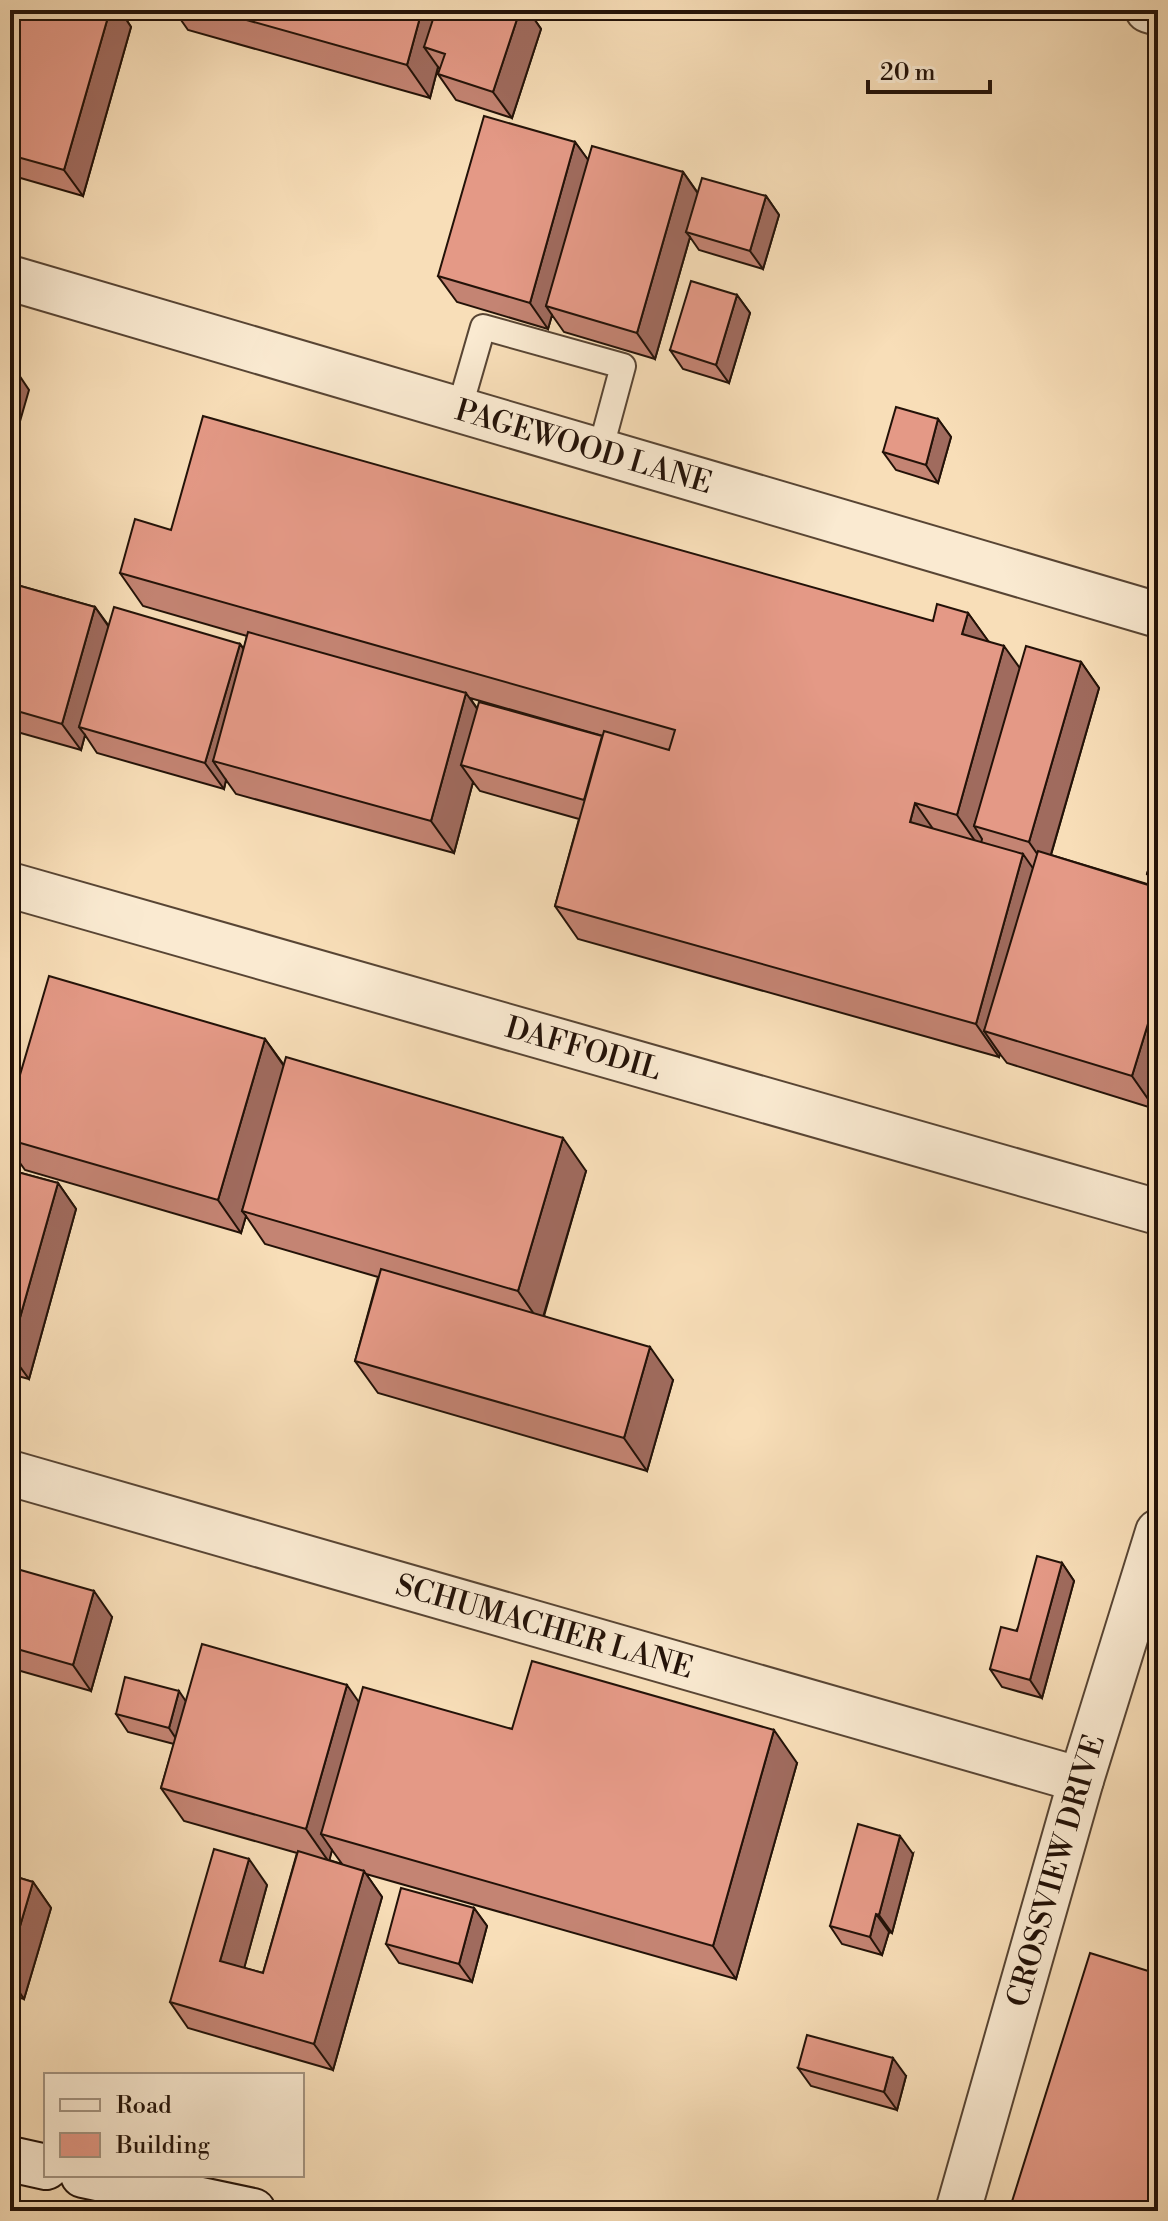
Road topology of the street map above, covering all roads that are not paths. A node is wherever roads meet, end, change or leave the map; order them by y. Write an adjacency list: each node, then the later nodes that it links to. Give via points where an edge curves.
1 (1148, 10): 2 (street)
2 (1158, 13)
3 (10, 278): 4 (street, PAGEWOOD LANE)
4 (459, 410): 5 (street, PAGEWOOD LANE); 5 (lane, via 483,327 623,366)
5 (600, 451): 6 (street, PAGEWOOD LANE)
6 (1158, 615)
7 (10, 885): 8 (street, DAFFODIL)
8 (1158, 1212)
9 (10, 1473): 11 (street, SCHUMACHER LANE)
10 (1158, 1532): 11 (street, CROSSVIEW DRIVE)
11 (1081, 1780): 16 (street, CROSSVIEW DRIVE)
12 (10, 2159): 13 (street)
13 (44, 2167)
14 (92, 2177): 15 (street)
15 (253, 2211)
16 (958, 2211)

